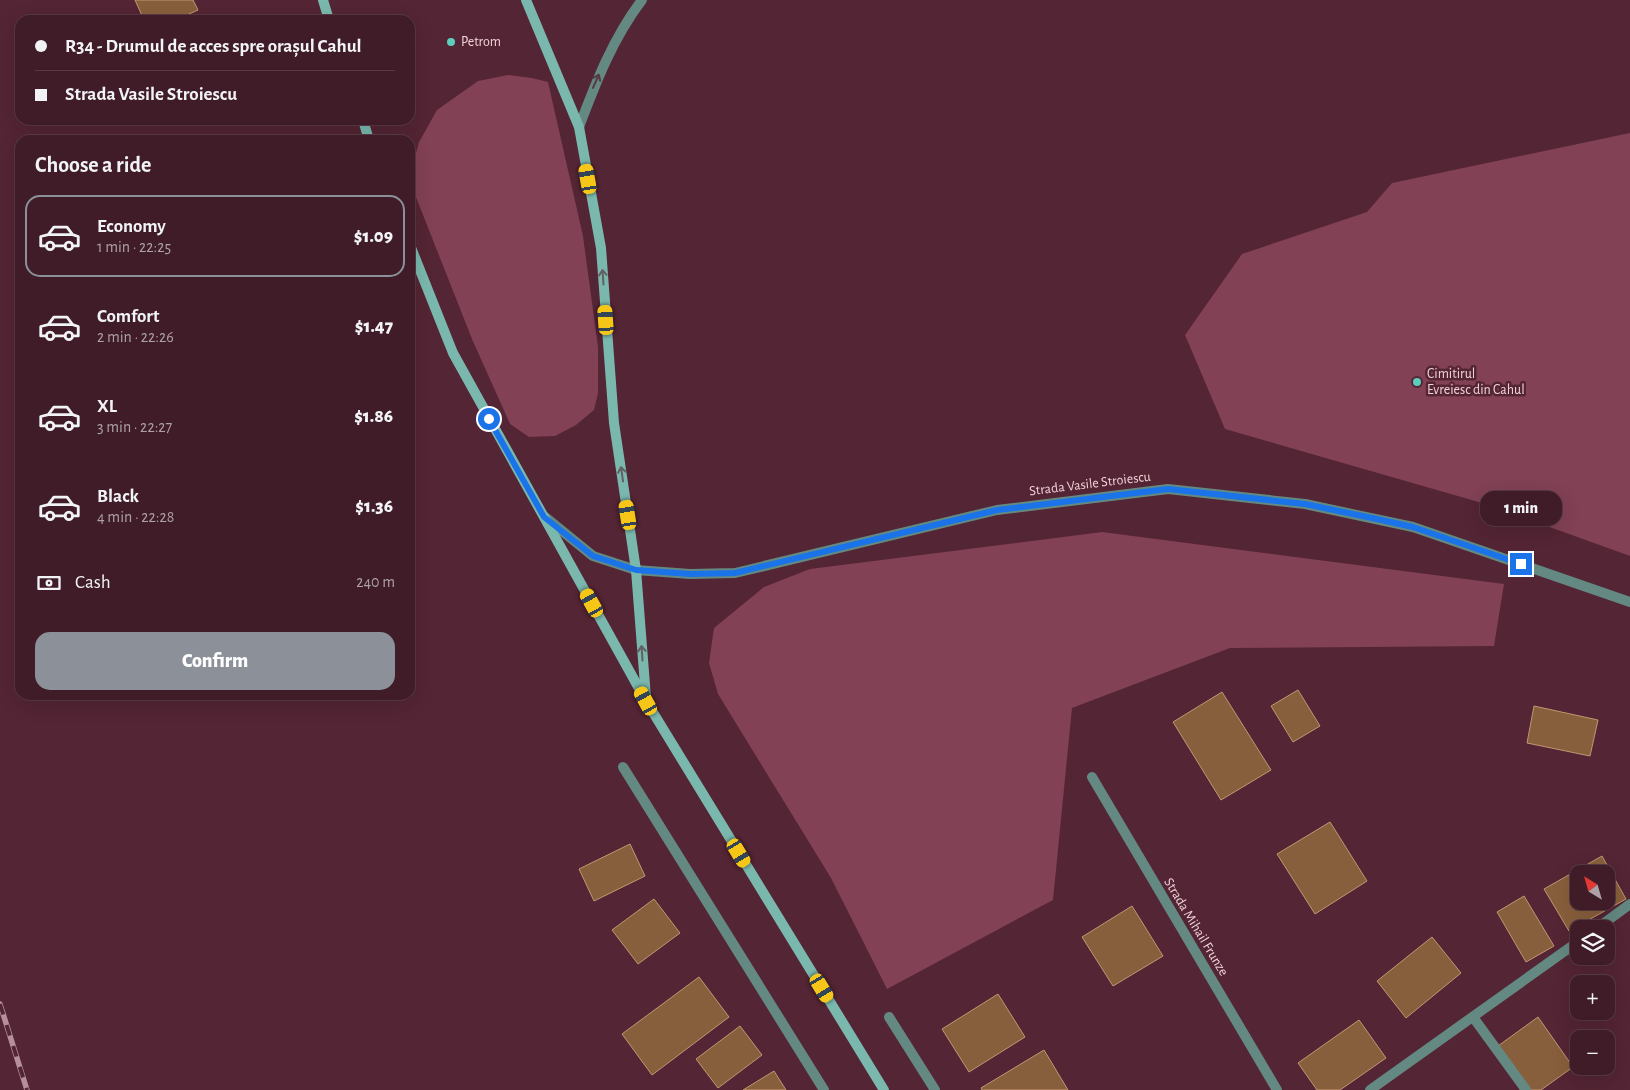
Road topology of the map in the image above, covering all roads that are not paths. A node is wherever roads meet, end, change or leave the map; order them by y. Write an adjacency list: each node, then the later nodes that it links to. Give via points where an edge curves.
1 (323, 0): 4 (main road)
2 (526, 0): 5 (main road)
3 (642, 0): 5 (street, one-way to 3, via 611,47)
4 (328, 15)
5 (579, 127): 8 (main road, one-way to 5, via 614,423 601,248)
6 (415, 258): 7 (main road, via 453,353)
7 (544, 517): 8 (street, Strada Vasile Stroiescu, via 593,556); 10 (main road)
8 (636, 570): 9 (street, Strada Vasile Stroiescu, via 735,573 997,510 1168,489 1305,504 1413,527); 10 (main road, one-way to 8)
9 (1630, 602)
10 (646, 701): 19 (main road)
11 (623, 767): 18 (street)
12 (1092, 778): 21 (street, Strada Mihail Frunze)
13 (1630, 904): 14 (street)
14 (1608, 920)
15 (1570, 948): 17 (street)
16 (889, 1017): 20 (street)
17 (1474, 1017): 22 (street); 23 (street)
18 (824, 1090)
19 (884, 1090)
20 (935, 1090)
21 (1277, 1090)
22 (1370, 1090)
23 (1526, 1090)

